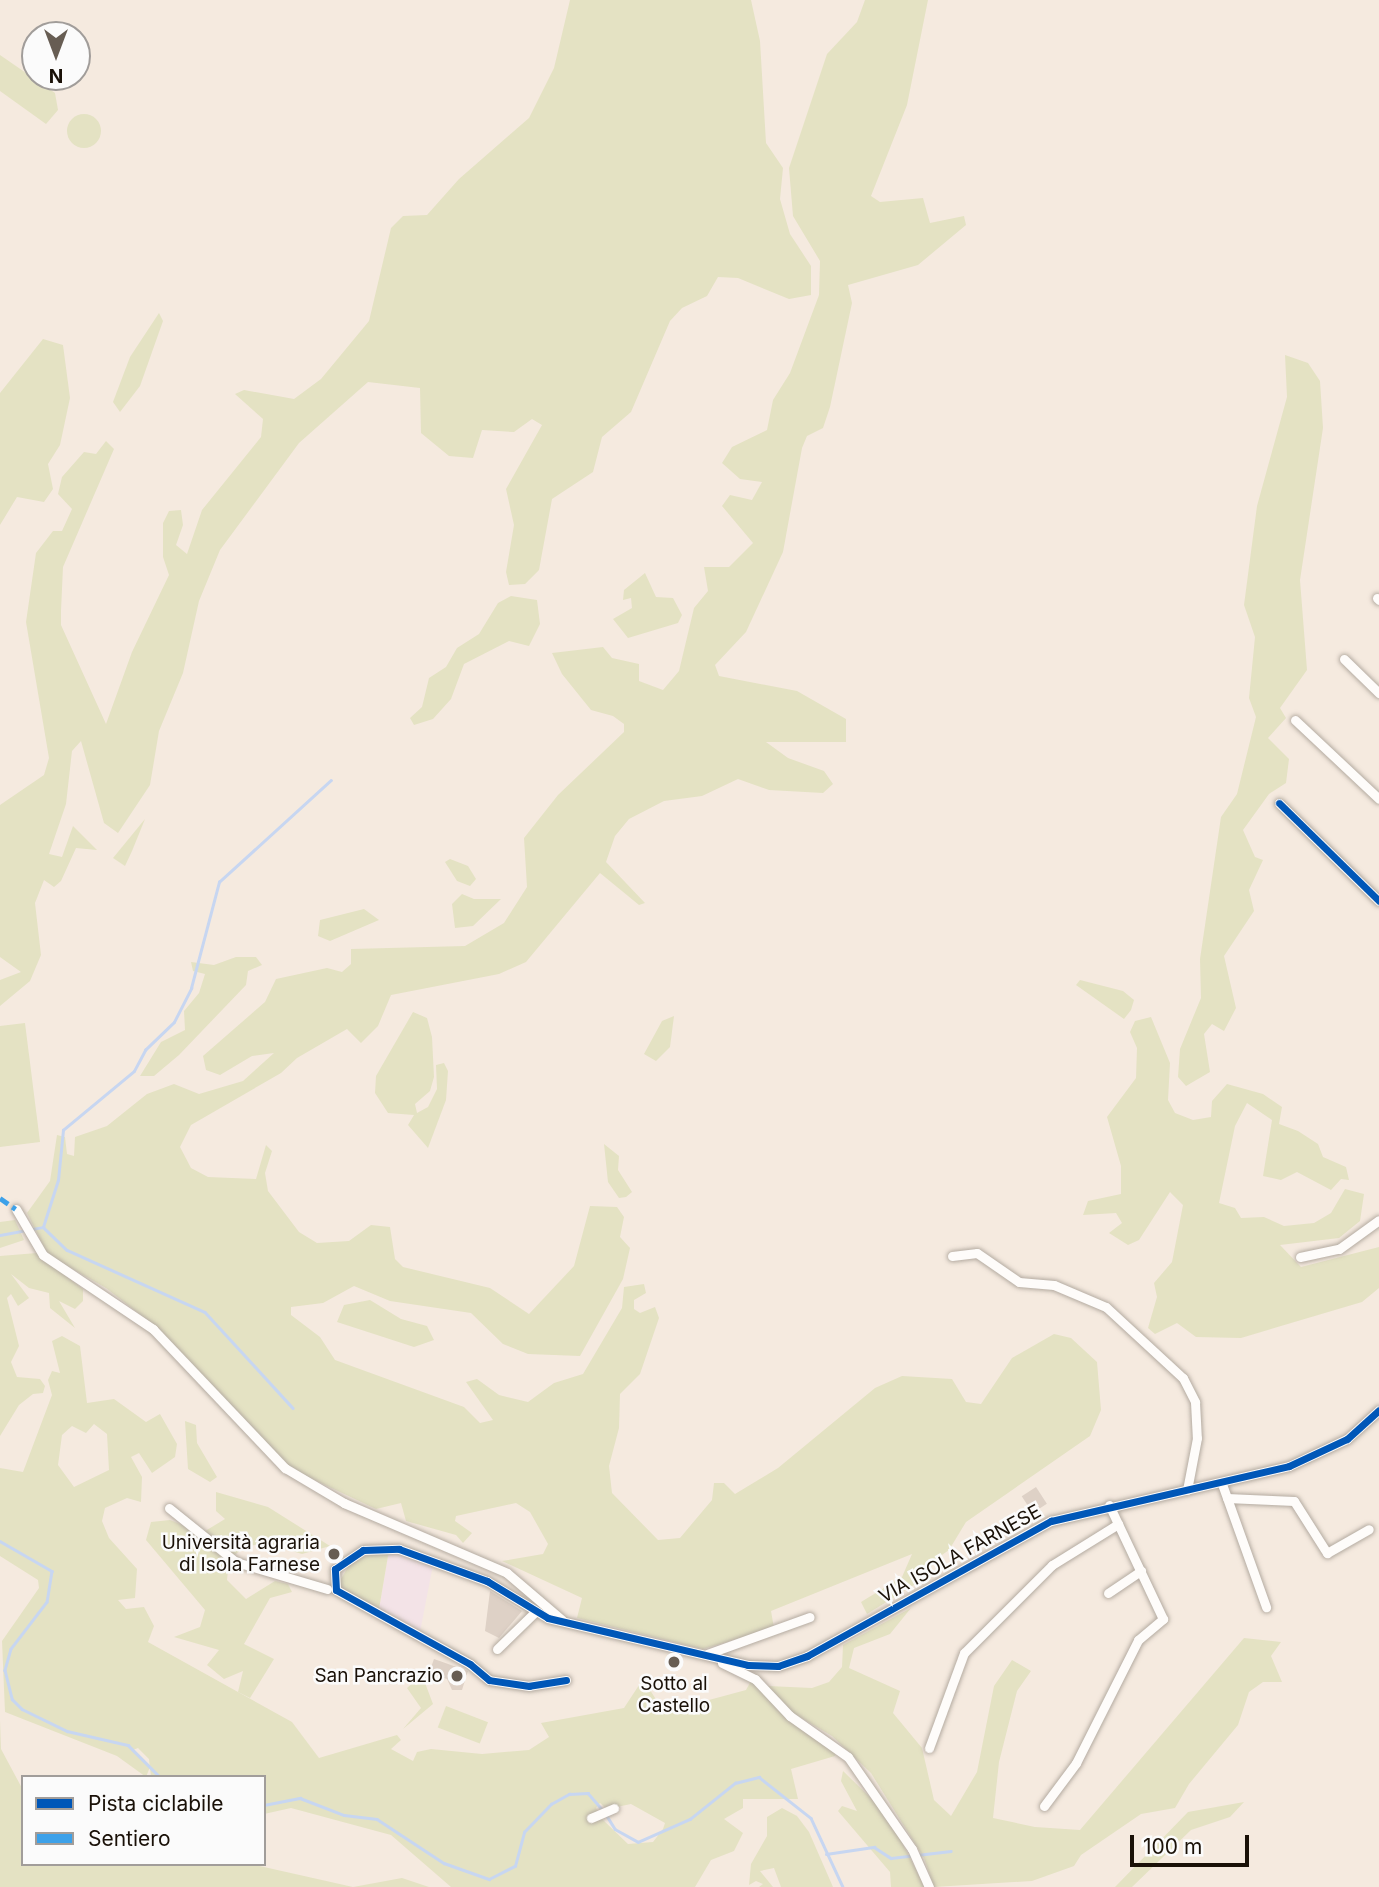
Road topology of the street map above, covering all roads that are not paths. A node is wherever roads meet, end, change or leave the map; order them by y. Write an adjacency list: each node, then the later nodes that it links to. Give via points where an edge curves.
1 (1344, 659): 2 (street)
2 (1379, 693)
3 (1296, 720): 4 (street)
4 (1379, 799)
5 (1279, 803): 6 (street)
6 (1379, 901)
7 (16, 1209): 25 (street, via 49,1260 153,1329 285,1468 344,1503 507,1573)
8 (1379, 1220): 10 (street, via 1339,1249)
9 (952, 1256): 13 (street, via 977,1253 1019,1282 1054,1285 1106,1307 1183,1378 1195,1402 1197,1438)
10 (1300, 1257)
11 (1379, 1410): 12 (street, VIA ISOLA FARNESE, via 1354,1434 1314,1456)
12 (1222, 1484): 13 (street, VIA ISOLA FARNESE); 14 (street)
13 (1187, 1490): 15 (street, VIA ISOLA FARNESE)
14 (1227, 1498): 18 (street, via 1294,1501 1325,1553); 22 (street)
15 (1109, 1505): 17 (street); 27 (street, VIA ISOLA FARNESE, via 1039,1527 796,1662 763,1666)
16 (169, 1508): 20 (street, via 236,1562)
17 (1118, 1524): 19 (street); 29 (street, via 1052,1565 964,1653)
18 (1369, 1529)
19 (1142, 1572): 21 (street); 30 (street, via 1162,1622 1138,1640 1076,1763)
20 (327, 1589)
21 (1108, 1593)
22 (1266, 1607)
23 (536, 1612): 25 (street); 26 (street); 28 (street, via 486,1581 399,1549 372,1547 337,1566 332,1579 336,1590 470,1664 489,1680 529,1686)
24 (810, 1617): 27 (street)
25 (562, 1620): 27 (street)
26 (497, 1649)
27 (711, 1655): 33 (street, via 755,1679 790,1716 832,1741 861,1772 912,1849)
28 (566, 1679)
29 (929, 1748)
30 (1045, 1806)
31 (612, 1809): 32 (street)
32 (594, 1816)
33 (929, 1887)

